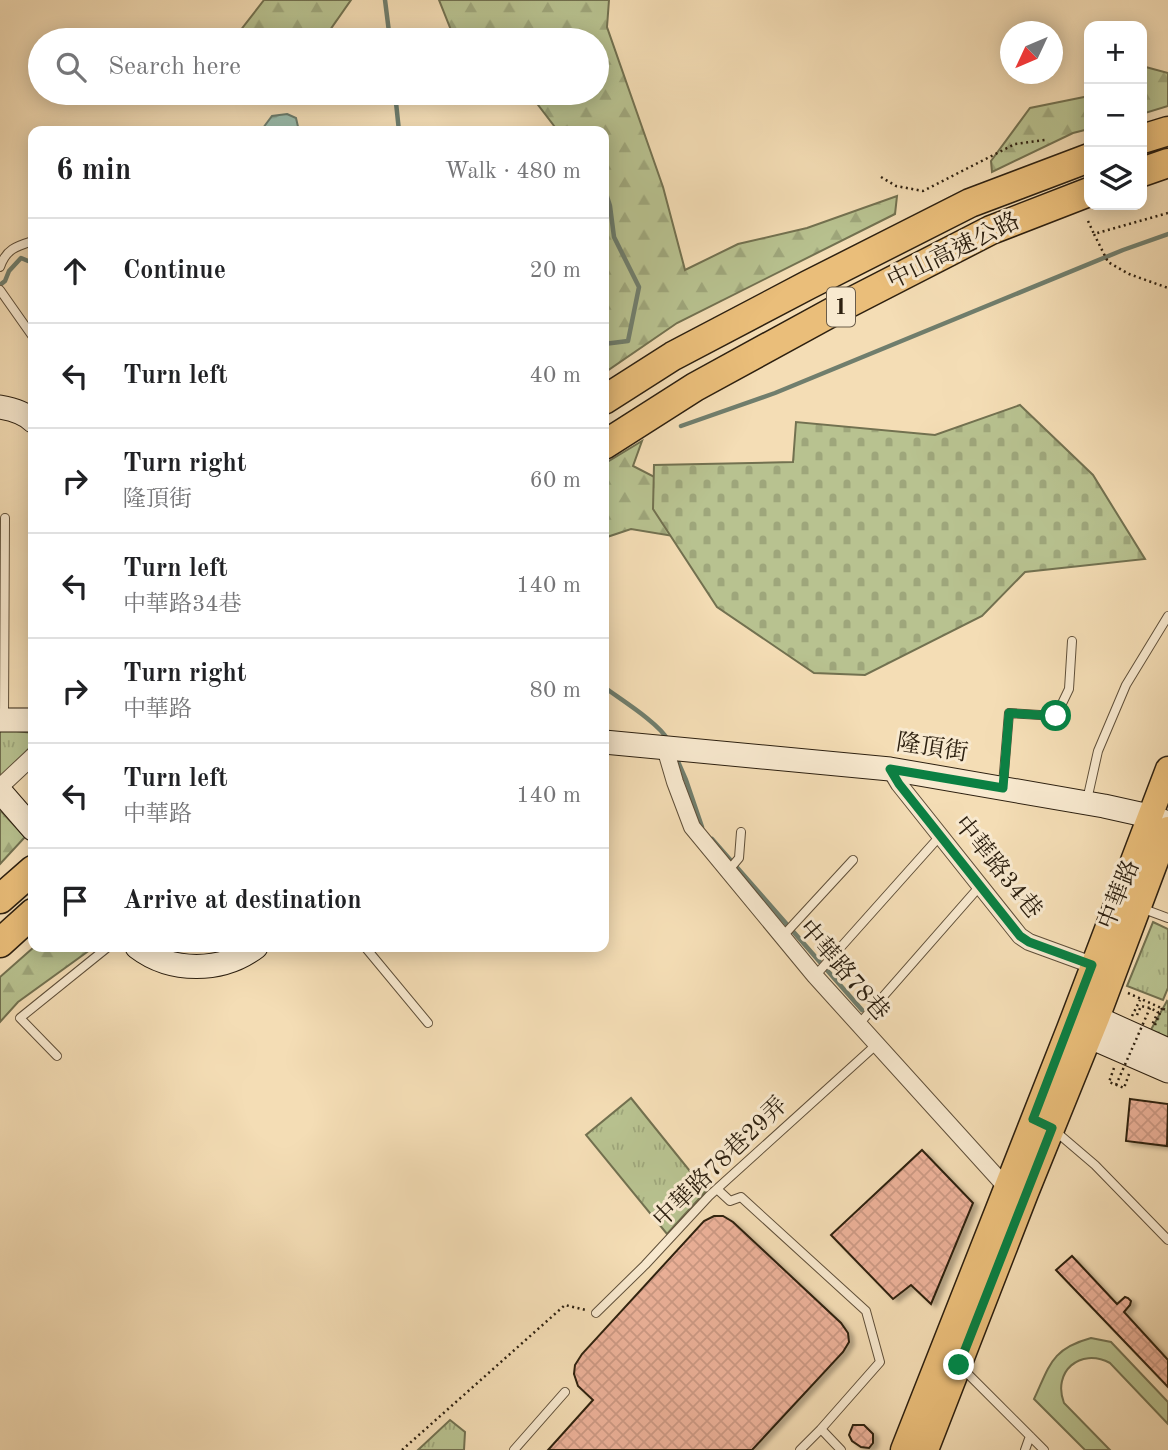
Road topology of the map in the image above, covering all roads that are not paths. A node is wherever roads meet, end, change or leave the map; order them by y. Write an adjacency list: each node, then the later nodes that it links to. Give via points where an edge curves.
1 (1168, 131): 2 (highway)
2 (1147, 137)
3 (1084, 160): 11 (highway, 中山高速公路 / 1, via 970,203 673,356)
4 (1168, 163): 5 (highway)
5 (1147, 170)
6 (1084, 194): 14 (highway, 中山高速公路 / 1, via 991,230 845,305 695,387)
7 (28, 242): 8 (lane, via 11,248)
8 (0, 267)
9 (0, 290): 10 (lane)
10 (28, 330)
11 (609, 397)
12 (0, 407): 13 (street)
13 (28, 416)
14 (609, 442)
15 (5, 518): 16 (lane)
16 (2, 536): 17 (lane)
17 (2, 601): 20 (lane)
18 (1168, 616): 29 (lane, via 1126,685 1098,751)
19 (1072, 641): 27 (lane, via 1069,689 1056,716 1009,713)
20 (2, 720): 21 (street)
21 (28, 720)
22 (609, 742): 23 (street, 隆頂街)
23 (674, 749): 25 (street, 隆頂街); 35 (street, 中華路78巷, via 675,782 692,827)
24 (28, 761): 28 (street)
25 (890, 769): 27 (street, 隆頂街); 33 (street, 中華路34巷)
26 (1168, 769): 30 (main road, 中華路)
27 (1003, 788): 29 (street, 隆頂街)
28 (0, 789): 31 (street)
29 (1086, 802): 30 (street, 隆頂街)
30 (1162, 822): 39 (main road, 中華路); 48 (main road, 中華路, via 1138,851)
31 (28, 823)
32 (741, 832): 35 (lane, via 739,858)
33 (940, 836): 37 (street, 中華路34巷); 49 (lane)
34 (853, 860): 42 (lane)
35 (728, 870): 42 (street, 中華路78巷)
36 (28, 875): 38 (highway)
37 (980, 886): 48 (street, 中華路34巷, via 1020,936); 51 (lane)
38 (0, 900)
39 (1139, 907): 41 (lane); 52 (main road, 中華路)
40 (28, 918): 43 (highway)
41 (1168, 918)
42 (783, 936): 49 (street, 中華路78巷)
43 (0, 943)
44 (102, 952): 55 (lane, via 20,1018)
45 (145, 952): 46 (street, via 191,967 228,962)
46 (248, 952)
47 (369, 952): 50 (lane)
48 (1092, 965): 57 (main road, 中華路)
49 (815, 976): 51 (street, 中華路78巷)
50 (428, 1023)
51 (859, 1024): 53 (street, 中華路78巷)
52 (1093, 1028): 54 (street); 56 (street); 57 (main road, 中華路)
53 (877, 1044): 58 (lane, 中華路78巷29弄); 59 (street, 中華路78巷)
54 (1168, 1050)
55 (57, 1056)
56 (1168, 1071)
57 (1043, 1123): 59 (main road, 中華路); 60 (lane, via 1095,1165)
58 (717, 1189): 61 (lane, 中華路78巷29弄); 64 (lane, via 730,1201 741,1197 866,1311 880,1362)
59 (1016, 1190): 62 (main road, 中華路); 69 (main road, 中華路)
60 (1168, 1240)
61 (596, 1313)
62 (959, 1365): 65 (lane); 70 (main road, 中華路)
63 (565, 1392): 66 (lane)
64 (821, 1429): 67 (lane); 68 (lane)
65 (1030, 1436): 71 (lane); 72 (lane)
66 (514, 1450)
67 (800, 1450)
68 (841, 1450)
69 (903, 1450)
70 (926, 1450)
71 (1025, 1450)
72 (1044, 1450)

